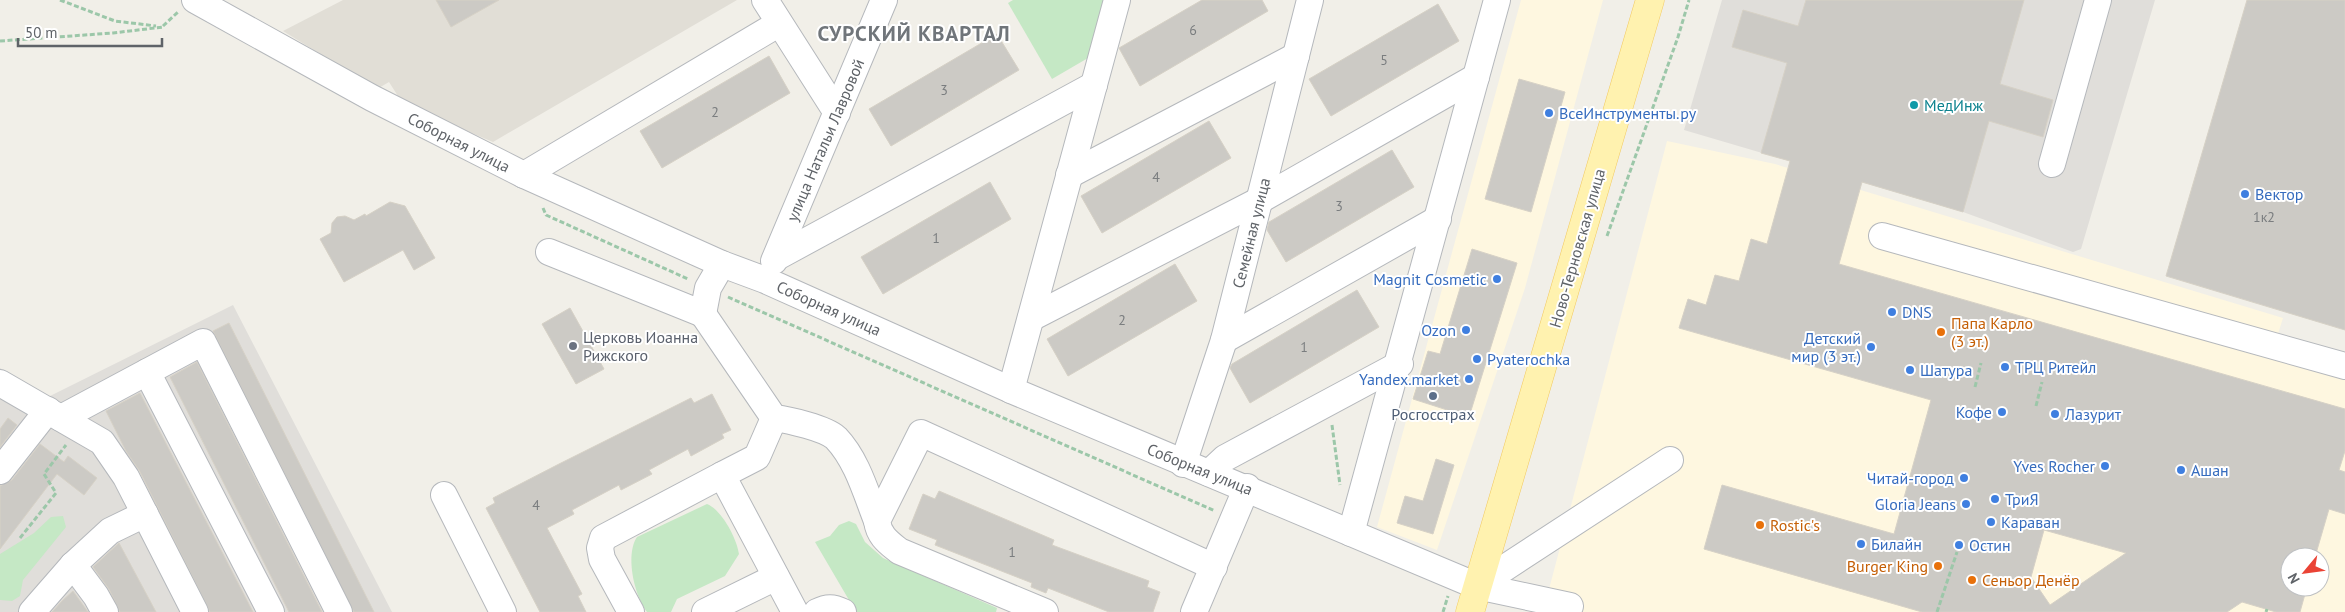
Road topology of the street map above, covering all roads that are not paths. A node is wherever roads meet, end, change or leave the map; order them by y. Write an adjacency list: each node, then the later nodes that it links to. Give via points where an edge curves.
1 (765, 0): 9 (street)
2 (884, 0): 13 (street, улица Натальи Лавровой)
3 (1117, 0): 12 (street)
4 (1310, 0): 10 (street, Семейная улица)
5 (1497, 0): 11 (street)
6 (1650, 0): 47 (main road, Ново-Терновская улица)
7 (2098, 0): 14 (street)
8 (190, 3): 16 (street, Соборная улица)
9 (778, 24): 13 (street); 16 (street)
10 (1296, 56): 15 (street); 17 (street, Семейная улица)
11 (1476, 77): 17 (street); 18 (street)
12 (1094, 85): 15 (street); 21 (street)
13 (837, 113): 21 (street, улица Натальи Лавровой)
14 (2052, 164)
15 (1069, 174): 25 (street)
16 (528, 177): 22 (street, Соборная улица)
17 (1260, 200): 25 (street); 26 (street, Семейная улица)
18 (1438, 219): 26 (street); 27 (street)
19 (1882, 236): 28 (street)
20 (548, 252): 24 (street)
21 (777, 257): 23 (street, улица Натальи Лавровой)
22 (722, 264): 23 (street, Соборная улица); 24 (street, via 708,288)
23 (765, 280): 31 (street, Соборная улица)
24 (703, 314): 32 (street)
25 (1031, 318): 31 (street)
26 (1224, 340): 35 (street, Семейная улица)
27 (1400, 364): 37 (street, via 1225,458); 43 (street)
28 (2345, 366)
29 (147, 372): 33 (street); 52 (street); 53 (street, via 203,342)
30 (0, 383): 33 (street)
31 (1011, 390): 35 (street, Соборная улица)
32 (774, 418): 38 (street, via 757,458); 42 (street, via 796,421 835,437 854,464)
33 (62, 419): 36 (street); 41 (street, via 102,442 126,477)
34 (1670, 460): 47 (street)
35 (1183, 464): 37 (street, Соборная улица)
36 (0, 472)
37 (1209, 473): 39 (street, Соборная улица)
38 (722, 476): 46 (street); 55 (street, via 604,538 600,548 602,559)
39 (1247, 488): 43 (street, Соборная улица); 45 (street)
40 (444, 495): 54 (street)
41 (145, 514): 44 (street, via 110,532); 51 (street)
42 (877, 521): 45 (street, via 921,433); 60 (street, via 885,540 899,551)
43 (1352, 533): 47 (street, Соборная улица)
44 (73, 565): 49 (street); 50 (street)
45 (1214, 567): 61 (street)
46 (776, 577): 56 (street); 57 (street)
47 (1477, 586): 48 (street, Соборная улица); 62 (main road, Ново-Терновская улица)
48 (1570, 606)
49 (32, 612)
50 (104, 612)
51 (195, 612)
52 (271, 612)
53 (339, 612)
54 (503, 612)
55 (631, 612)
56 (705, 612)
57 (794, 612)
58 (816, 612): 59 (street, via 834,607)
59 (844, 612)
60 (1045, 612)
61 (1194, 612)
62 (1470, 612)

